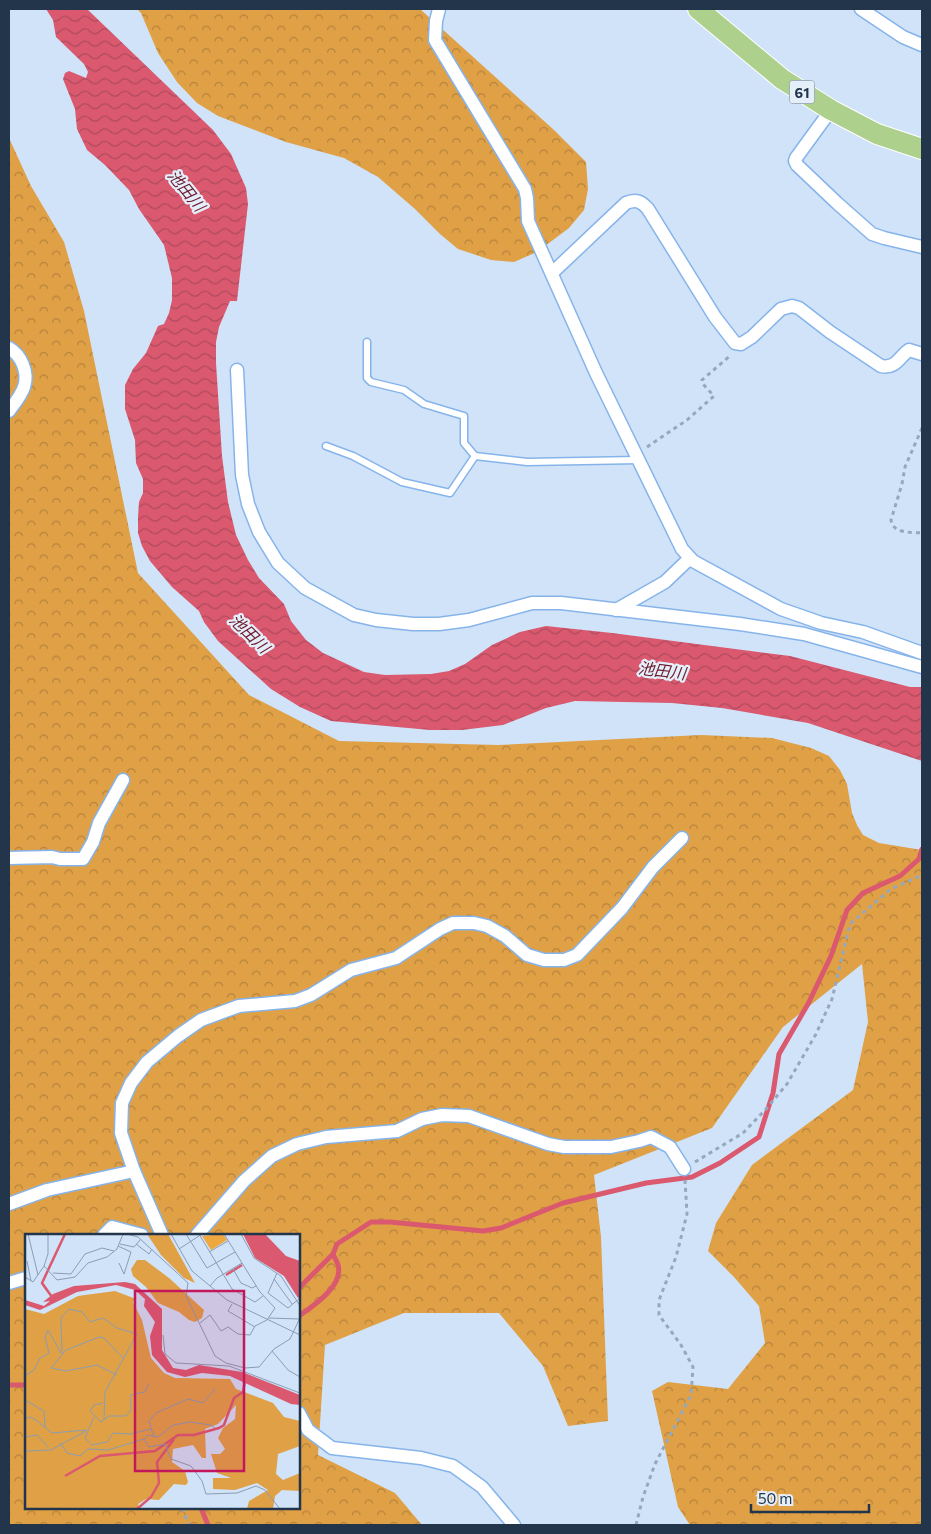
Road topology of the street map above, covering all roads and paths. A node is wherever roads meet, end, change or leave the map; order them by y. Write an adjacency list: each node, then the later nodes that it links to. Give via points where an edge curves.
1 (439, 9): 8 (street, via 435,40 524,189 528,221)
2 (698, 9): 5 (main road, 61, via 782,79)
3 (861, 9): 4 (street, via 903,37)
4 (922, 45)
5 (832, 110): 6 (main road, 61, via 877,134); 7 (street, via 796,158 797,165 872,234)
6 (922, 149)
7 (922, 247)
8 (552, 273): 10 (street, via 626,203 642,203 715,317 735,342); 18 (street)
9 (368, 342): 17 (lane, via 368,378 371,382 404,390 424,404 464,416 464,443)
10 (741, 344): 12 (street, via 781,309 792,306 881,366 894,366 909,350); 18 (path, via 703,378 702,383 714,396)
11 (9, 348): 14 (street, via 15,351 25,373 25,386)
12 (922, 354)
13 (237, 370): 21 (street, via 242,475 248,504 258,532 278,563 305,588 354,615 413,624 459,621 532,603)
14 (9, 411)
15 (922, 428): 19 (path, via 905,467 891,520 895,529)
16 (326, 446): 17 (lane, via 353,456 402,482 450,493)
17 (475, 456): 18 (lane, via 527,462)
18 (638, 457): 20 (street, via 682,548)
19 (922, 533)
20 (690, 558): 21 (street, via 664,582); 22 (street, via 781,609 821,623 863,632)
21 (616, 610): 23 (street, via 804,634)
22 (922, 654)
23 (922, 667)
24 (123, 780): 26 (street, via 83,859)
25 (682, 838): 29 (street, via 577,955 564,960 544,960 527,955 487,926 453,923 396,958 351,970 311,995 295,1001 239,1006 201,1020 147,1062 131,1083 122,1103 121,1132)
26 (9, 858)
27 (922, 875): 28 (path, via 891,889 850,924 832,999 787,1084 743,1132)
28 (684, 1169): 34 (street, via 670,1147 650,1137 611,1147 564,1147 469,1116 442,1115 422,1119 397,1131 326,1137 297,1144 272,1156 244,1181); 41 (path, via 687,1214 676,1257 659,1300 659,1315 693,1367 692,1395 655,1464)
29 (134, 1171): 30 (street, via 47,1190); 33 (street)
30 (9, 1204)
31 (105, 1234): 32 (street, via 112,1227)
32 (138, 1234)
33 (162, 1234)
34 (198, 1234)
35 (25, 1278): 36 (street)
36 (9, 1282)
37 (300, 1415): 40 (street, via 308,1430 332,1448 421,1458 453,1466 482,1487)
38 (182, 1509): 39 (path)
39 (189, 1525)
40 (514, 1525)
41 (636, 1525)

